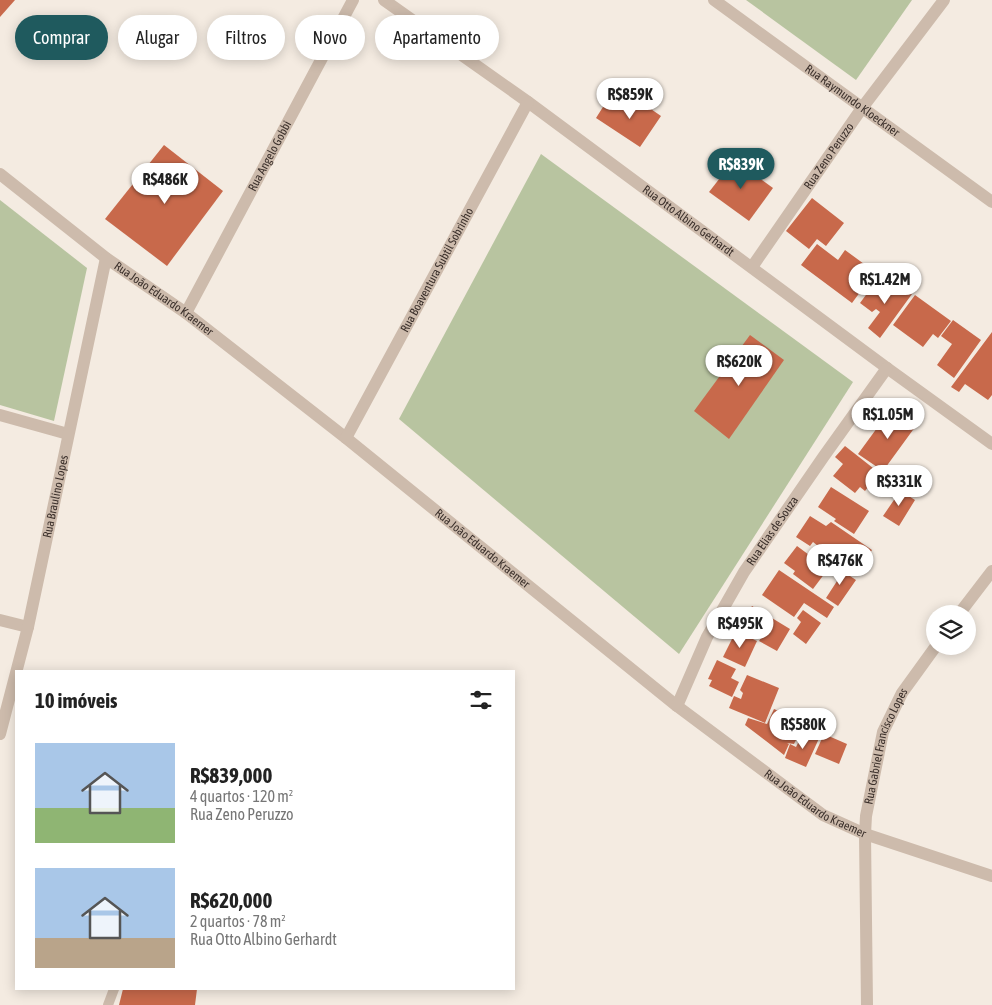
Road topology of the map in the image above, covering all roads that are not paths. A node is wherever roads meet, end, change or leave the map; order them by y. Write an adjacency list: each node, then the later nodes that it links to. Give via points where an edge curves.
1 (353, 0): 11 (street, Rua Angelo Gobbi)
2 (384, 0): 5 (street, Rua Otto Albino Gerhardt)
3 (714, 0): 6 (street, Rua Raymundo Kloeckner)
4 (944, 0): 6 (street, Rua Zeno Peruzzo)
5 (528, 102): 10 (street, Rua Otto Albino Gerhardt); 15 (street, Rua Boaventura Subtil Sobrinho)
6 (862, 108): 8 (street, Rua Raymundo Kloeckner); 10 (street, Rua Zeno Peruzzo)
7 (0, 174): 9 (street, Rua João Eduardo Kraemer)
8 (992, 202)
9 (106, 258): 11 (street, Rua João Eduardo Kraemer); 14 (street, Rua Braulino Lopes)
10 (752, 267): 12 (street, Rua Otto Albino Gerhardt)
11 (186, 313): 15 (street, Rua João Eduardo Kraemer)
12 (887, 368): 16 (street, Rua Otto Albino Gerhardt); 24 (street, Rua Elias de Souza, via 744,572 707,638)
13 (0, 415): 14 (street)
14 (68, 434): 20 (street, Rua Braulino Lopes)
15 (346, 438): 24 (street, Rua João Eduardo Kraemer)
16 (992, 444)
17 (992, 571): 18 (street)
18 (966, 605)
19 (0, 620): 20 (street)
20 (28, 627): 22 (street, Rua Braulino Lopes)
21 (929, 655): 26 (street, Rua Gabriel Francisco Lopes, via 902,693 883,732)
22 (17, 670)
23 (15, 677): 25 (street, Rua Braulino Lopes)
24 (677, 706): 26 (street, Rua João Eduardo Kraemer, via 823,815)
25 (0, 734)
26 (865, 834): 27 (street, Rua João Eduardo Kraemer); 30 (street, Rua Gabriel Francisco Lopes)
27 (992, 876)
28 (114, 990): 29 (lane)
29 (108, 1005)
30 (867, 1005)

